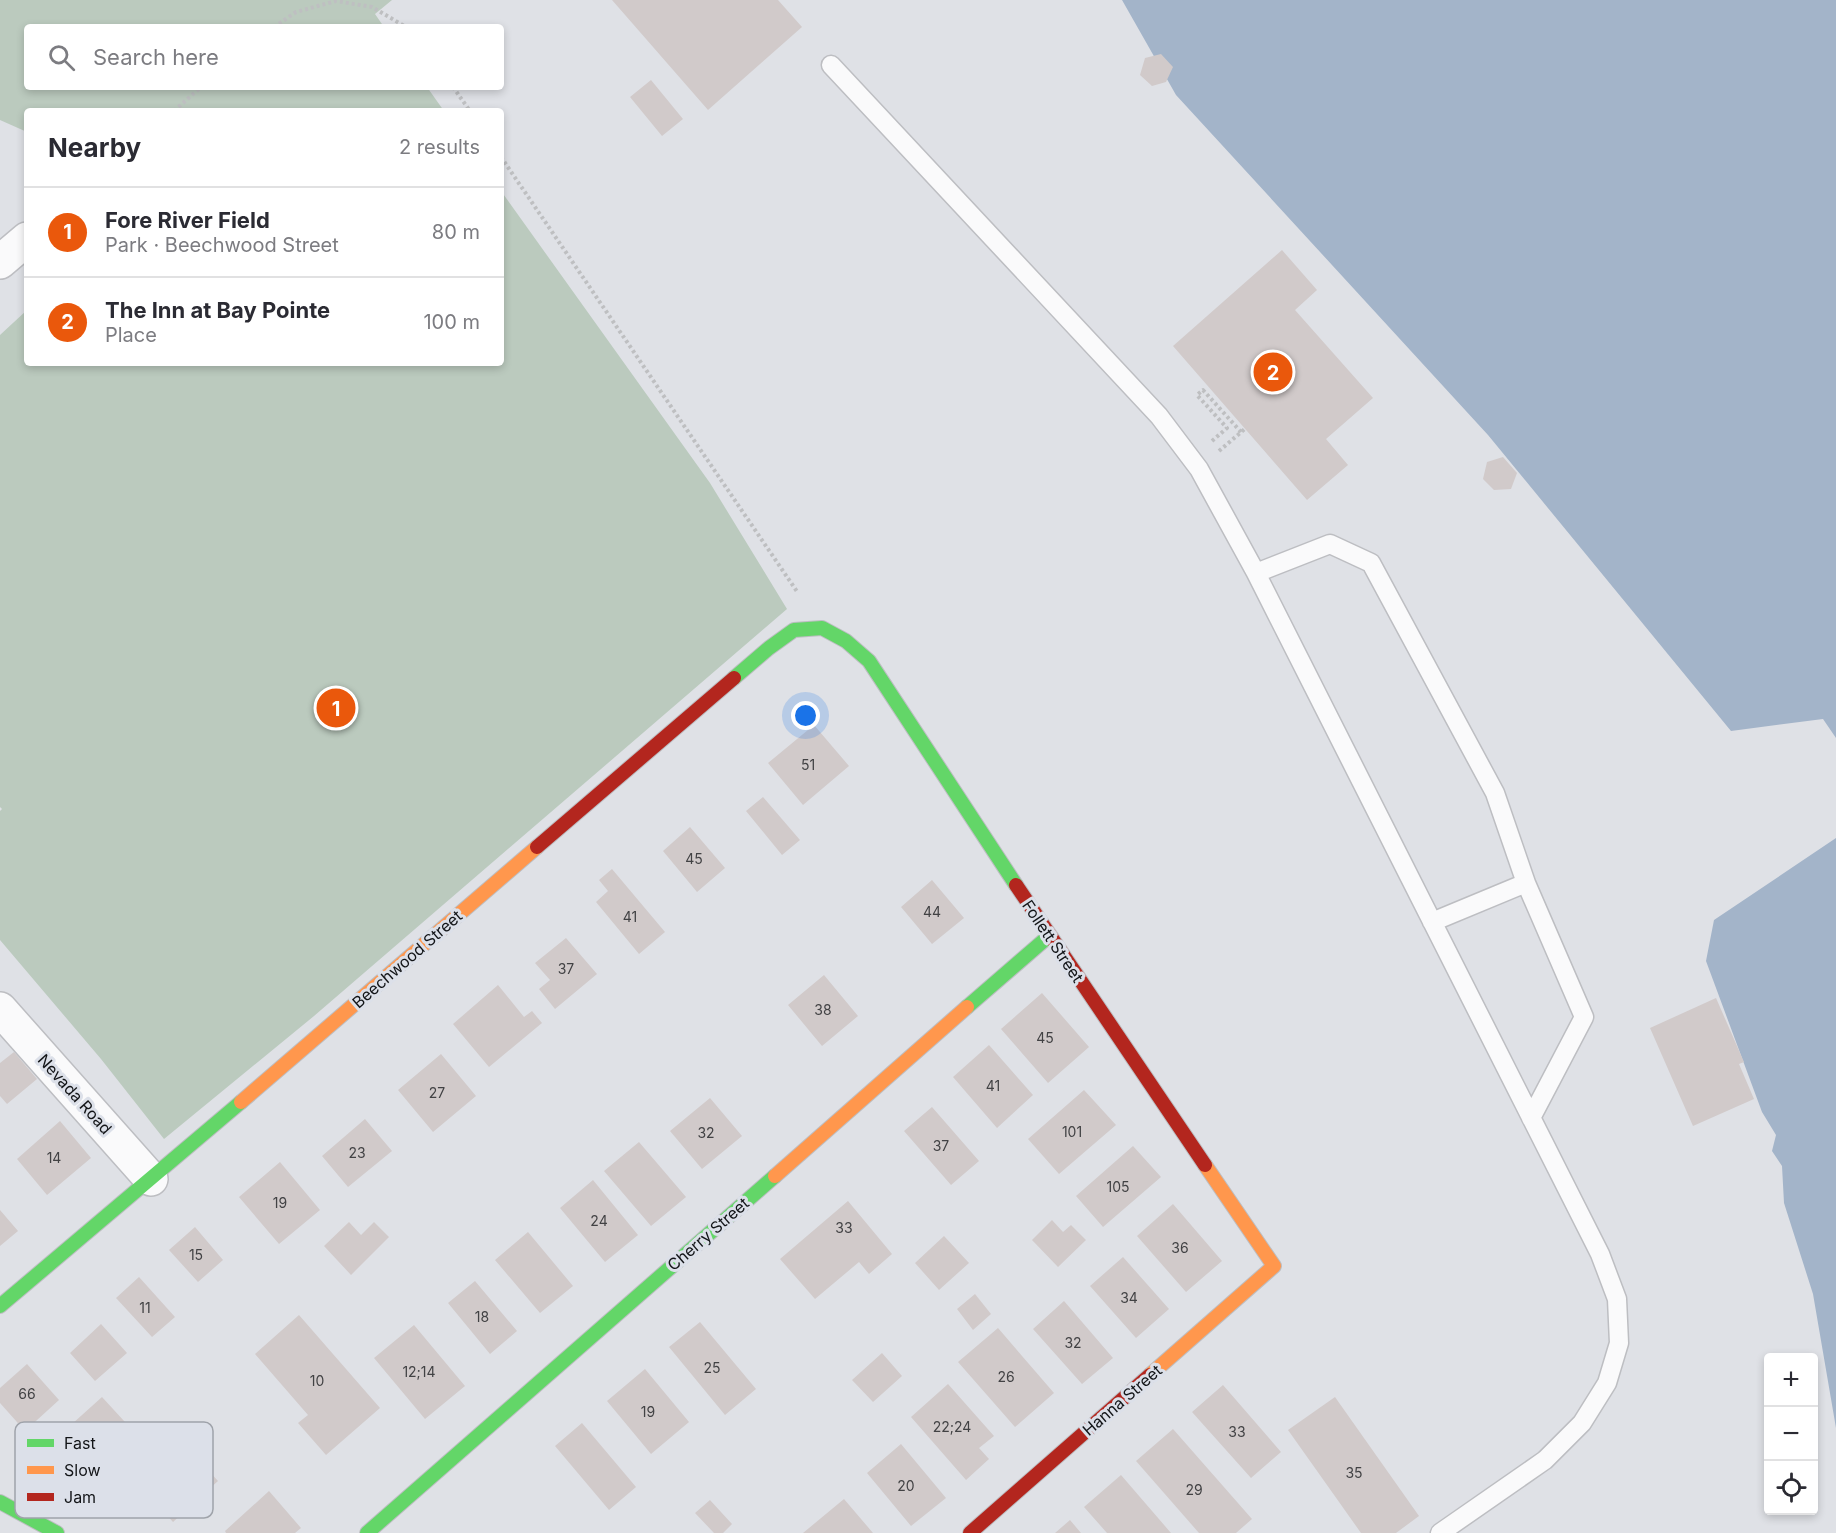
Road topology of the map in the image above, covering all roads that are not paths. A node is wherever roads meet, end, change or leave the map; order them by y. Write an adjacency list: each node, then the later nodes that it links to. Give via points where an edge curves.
1 (831, 65): 4 (lane, via 1159,416 1199,469)
2 (24, 242): 3 (street)
3 (0, 262)
4 (1256, 573): 6 (lane, via 1330,544 1371,563 1496,793); 7 (lane)
5 (822, 628): 8 (street, Follett Street, via 846,641 869,661); 11 (street, Beechwood Street, via 794,630 769,648)
6 (1526, 883): 7 (lane); 10 (lane, via 1584,1017)
7 (1432, 922): 10 (lane)
8 (1049, 936): 12 (street, Follett Street); 18 (street, Cherry Street)
9 (0, 1009): 11 (street, Nevada Road)
10 (1531, 1119): 20 (lane, via 1600,1254 1617,1299 1619,1343 1607,1383 1582,1423 1545,1460)
11 (151, 1179): 13 (street, Beechwood Street)
12 (1274, 1266): 19 (street, Hanna Street)
13 (0, 1306)
14 (0, 1502): 15 (street)
15 (15, 1511)
16 (28, 1518): 17 (street)
17 (52, 1532)
18 (367, 1533)
19 (970, 1533)
20 (1440, 1533)

